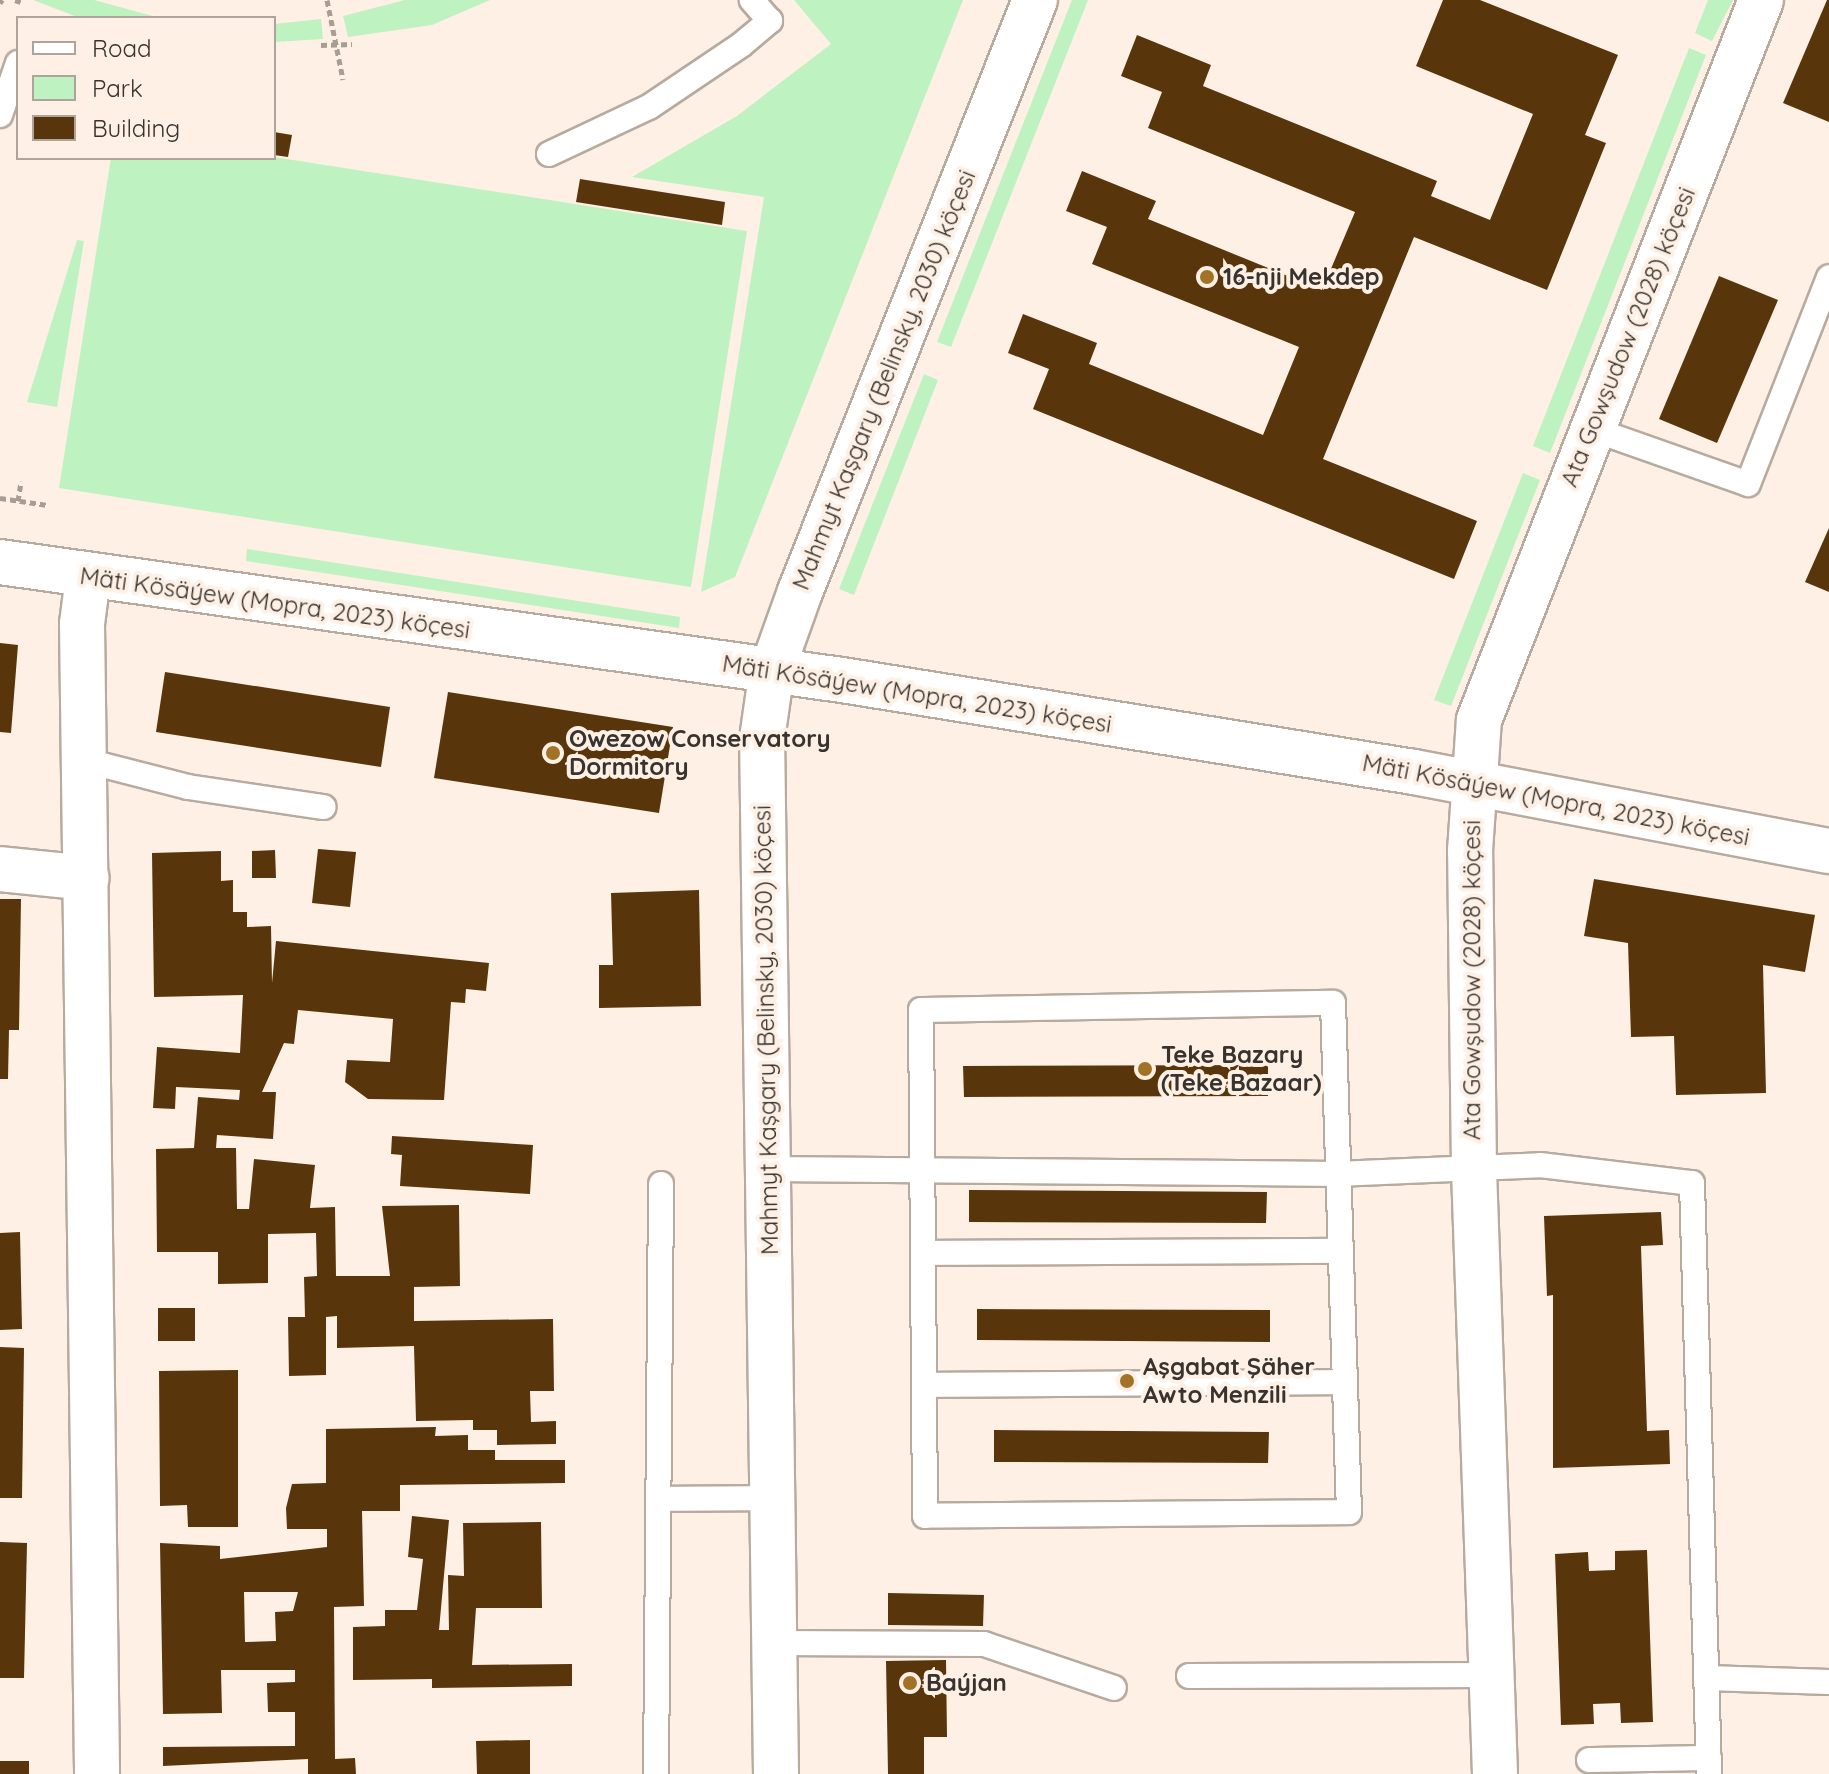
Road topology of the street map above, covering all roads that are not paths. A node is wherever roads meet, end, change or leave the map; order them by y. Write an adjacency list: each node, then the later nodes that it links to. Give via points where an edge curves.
1 (752, 0): 6 (lane, via 770,21 741,45 649,107)
2 (1035, 0): 11 (street, Mahmyt Kaşgary (Belinsky, 2030) köçesi)
3 (1761, 0): 8 (street, Ata Gowşudow (2028) köçesi)
4 (16, 69): 5 (lane)
5 (0, 115)
6 (549, 154)
7 (1829, 277): 8 (lane, via 1748,484)
8 (1592, 429): 13 (street, Ata Gowşudow (2028) köçesi, via 1492,676)
9 (0, 562): 10 (street, Mäti Kösäýew (Mopra, 2023) köçesi)
10 (88, 577): 11 (street, Mäti Kösäýew (Mopra, 2023) köçesi); 12 (street)
11 (772, 670): 13 (street, Mäti Kösäýew (Mopra, 2023) köçesi); 19 (street, Mahmyt Kaşgary (Belinsky, 2030) köçesi, via 762,739)
12 (83, 760): 14 (lane, via 188,787); 17 (street)
13 (1471, 785): 15 (street, Mäti Kösäýew (Mopra, 2023) köçesi); 20 (street, Ata Gowşudow (2028) köçesi)
14 (324, 807)
15 (1829, 851)
16 (0, 869): 17 (street)
17 (87, 878): 37 (street)
18 (922, 1168): 19 (lane); 21 (lane); 21 (lane, via 921,1010 1333,1003); 24 (lane)
19 (769, 1169): 27 (street, Mahmyt Kaşgary (Belinsky, 2030) köçesi)
20 (1474, 1169): 21 (lane); 30 (street, Ata Gowşudow (2028) köçesi); 32 (lane, via 1540,1165 1692,1183)
21 (1337, 1174): 23 (lane)
22 (661, 1184): 28 (lane)
23 (1340, 1251): 24 (lane); 25 (lane)
24 (923, 1253): 26 (lane)
25 (1344, 1382): 26 (lane); 26 (lane, via 1349,1512 940,1516 925,1516)
26 (924, 1385)
27 (772, 1498): 28 (lane); 29 (street, Mahmyt Kaşgary (Belinsky, 2030) köçesi)
28 (658, 1499): 38 (lane)
29 (774, 1643): 34 (lane, via 984,1644); 39 (street, Mahmyt Kaşgary (Belinsky, 2030) köçesi)
30 (1493, 1675): 31 (lane); 40 (street, Ata Gowşudow (2028) köçesi)
31 (1189, 1676)
32 (1707, 1678): 33 (lane); 36 (lane)
33 (1829, 1682)
34 (1114, 1688)
35 (1589, 1760): 36 (lane)
36 (1709, 1766)
37 (97, 1774)
38 (656, 1774)
39 (776, 1774)
40 (1495, 1774)

